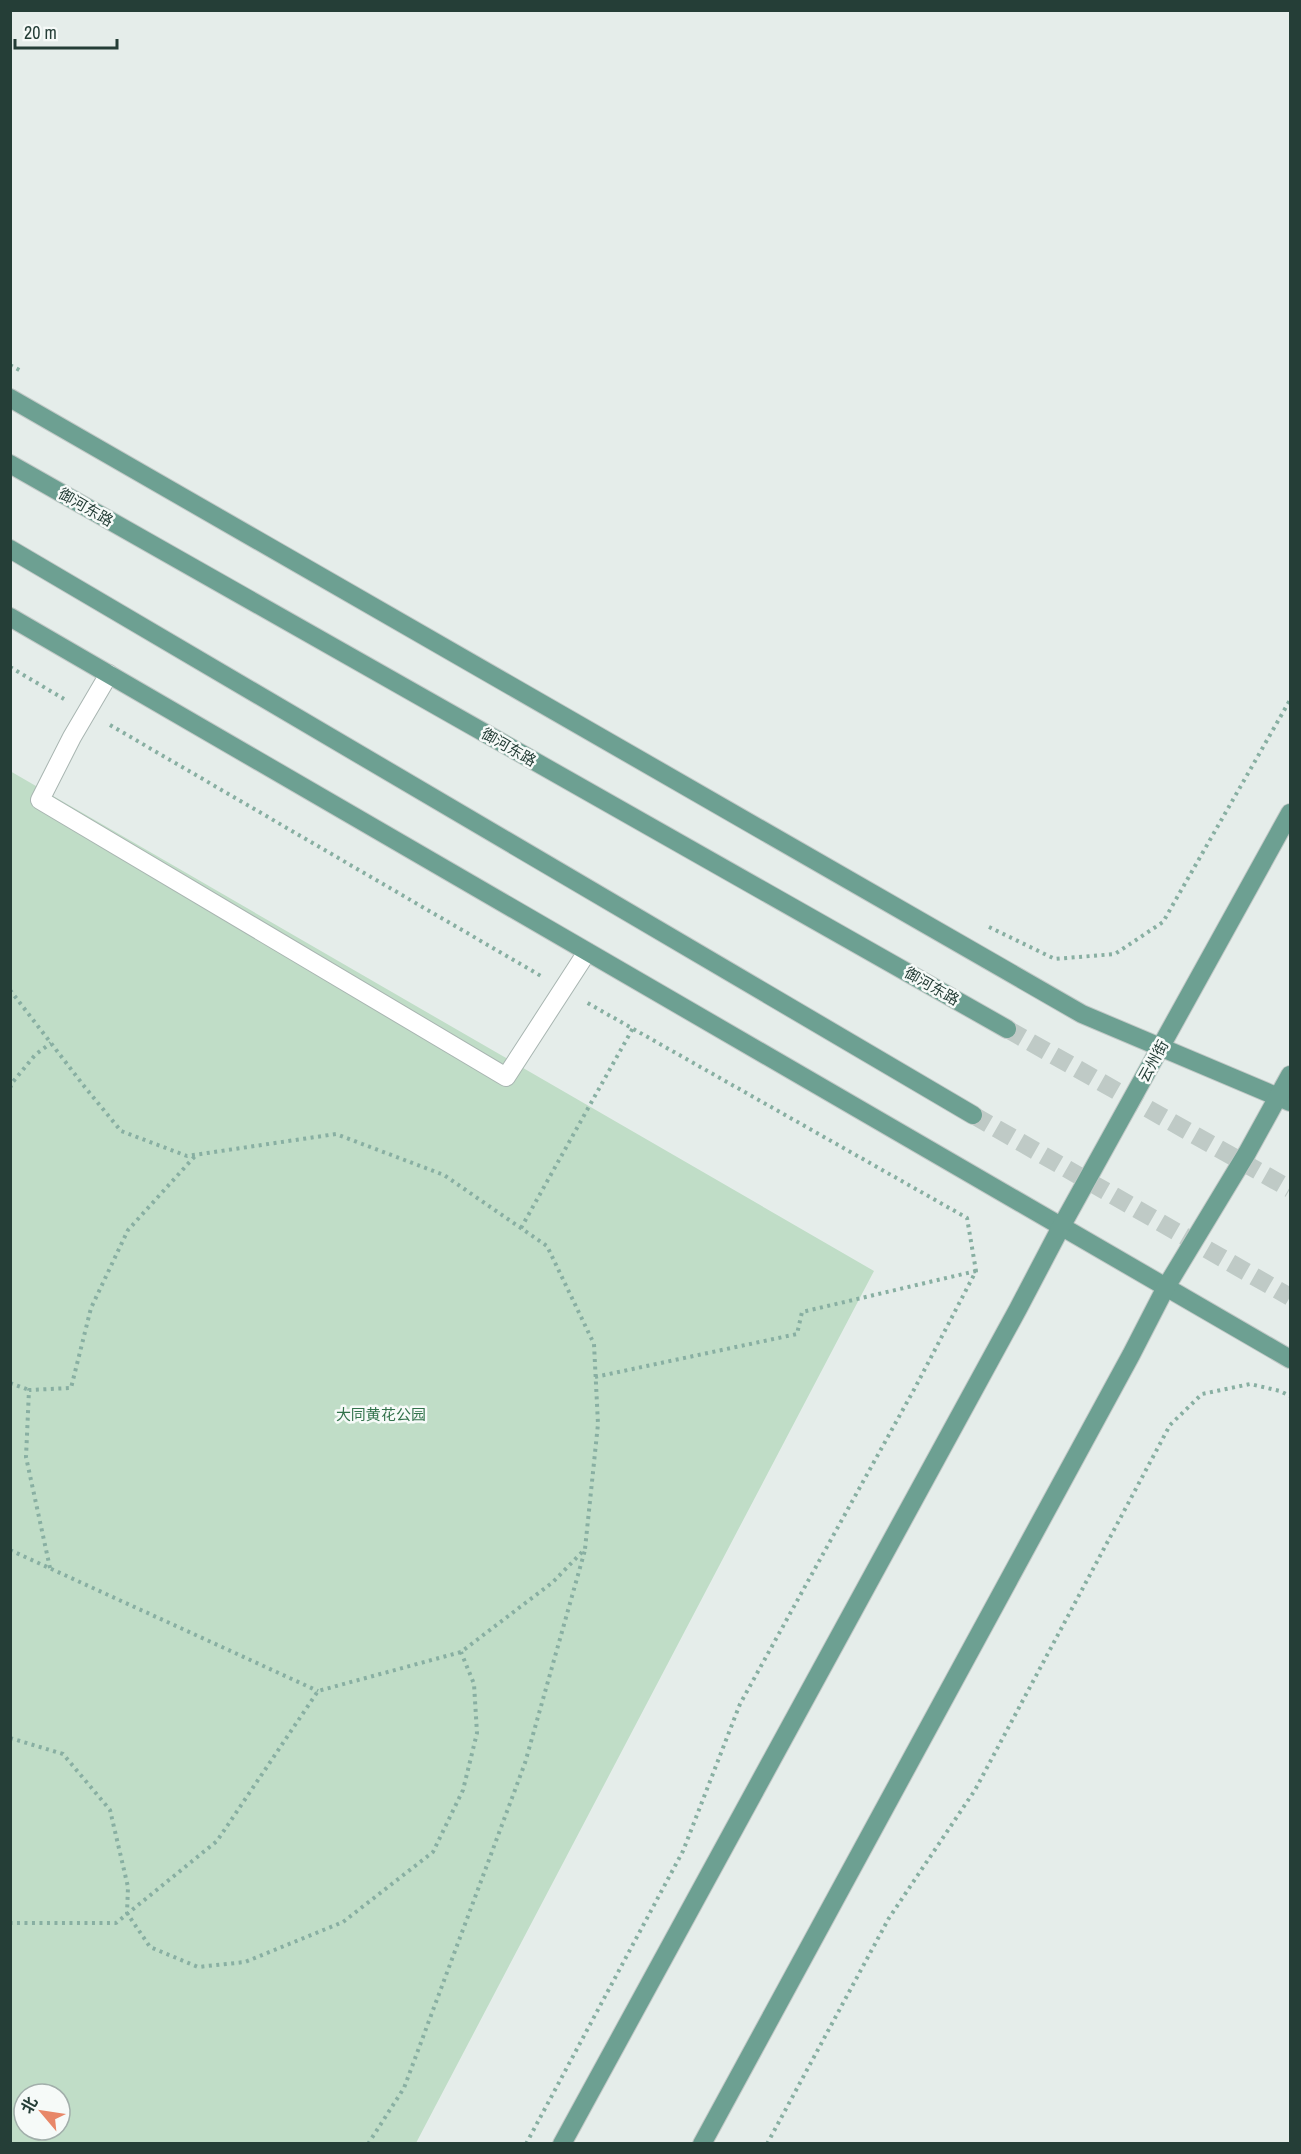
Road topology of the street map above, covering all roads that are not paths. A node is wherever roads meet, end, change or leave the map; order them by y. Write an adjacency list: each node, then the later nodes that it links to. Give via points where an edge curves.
1 (10, 398): 9 (main road, via 1082,1014)
2 (10, 464): 8 (main road, 御河东路)
3 (10, 549): 12 (main road)
4 (10, 617): 5 (main road)
5 (110, 674): 7 (main road); 7 (lane, via 40,800 506,1077)
6 (1290, 813): 9 (main road, 云州街)
7 (587, 952): 13 (main road)
8 (1007, 1029)
9 (1161, 1047): 11 (main road); 13 (main road, 云州街)
10 (1290, 1075): 11 (main road)
11 (1285, 1099): 14 (main road)
12 (973, 1115)
13 (1061, 1227): 14 (main road); 16 (main road, 云州街)
14 (1166, 1287): 15 (main road); 17 (main road)
15 (1290, 1359)
16 (562, 2144)
17 (702, 2144)

